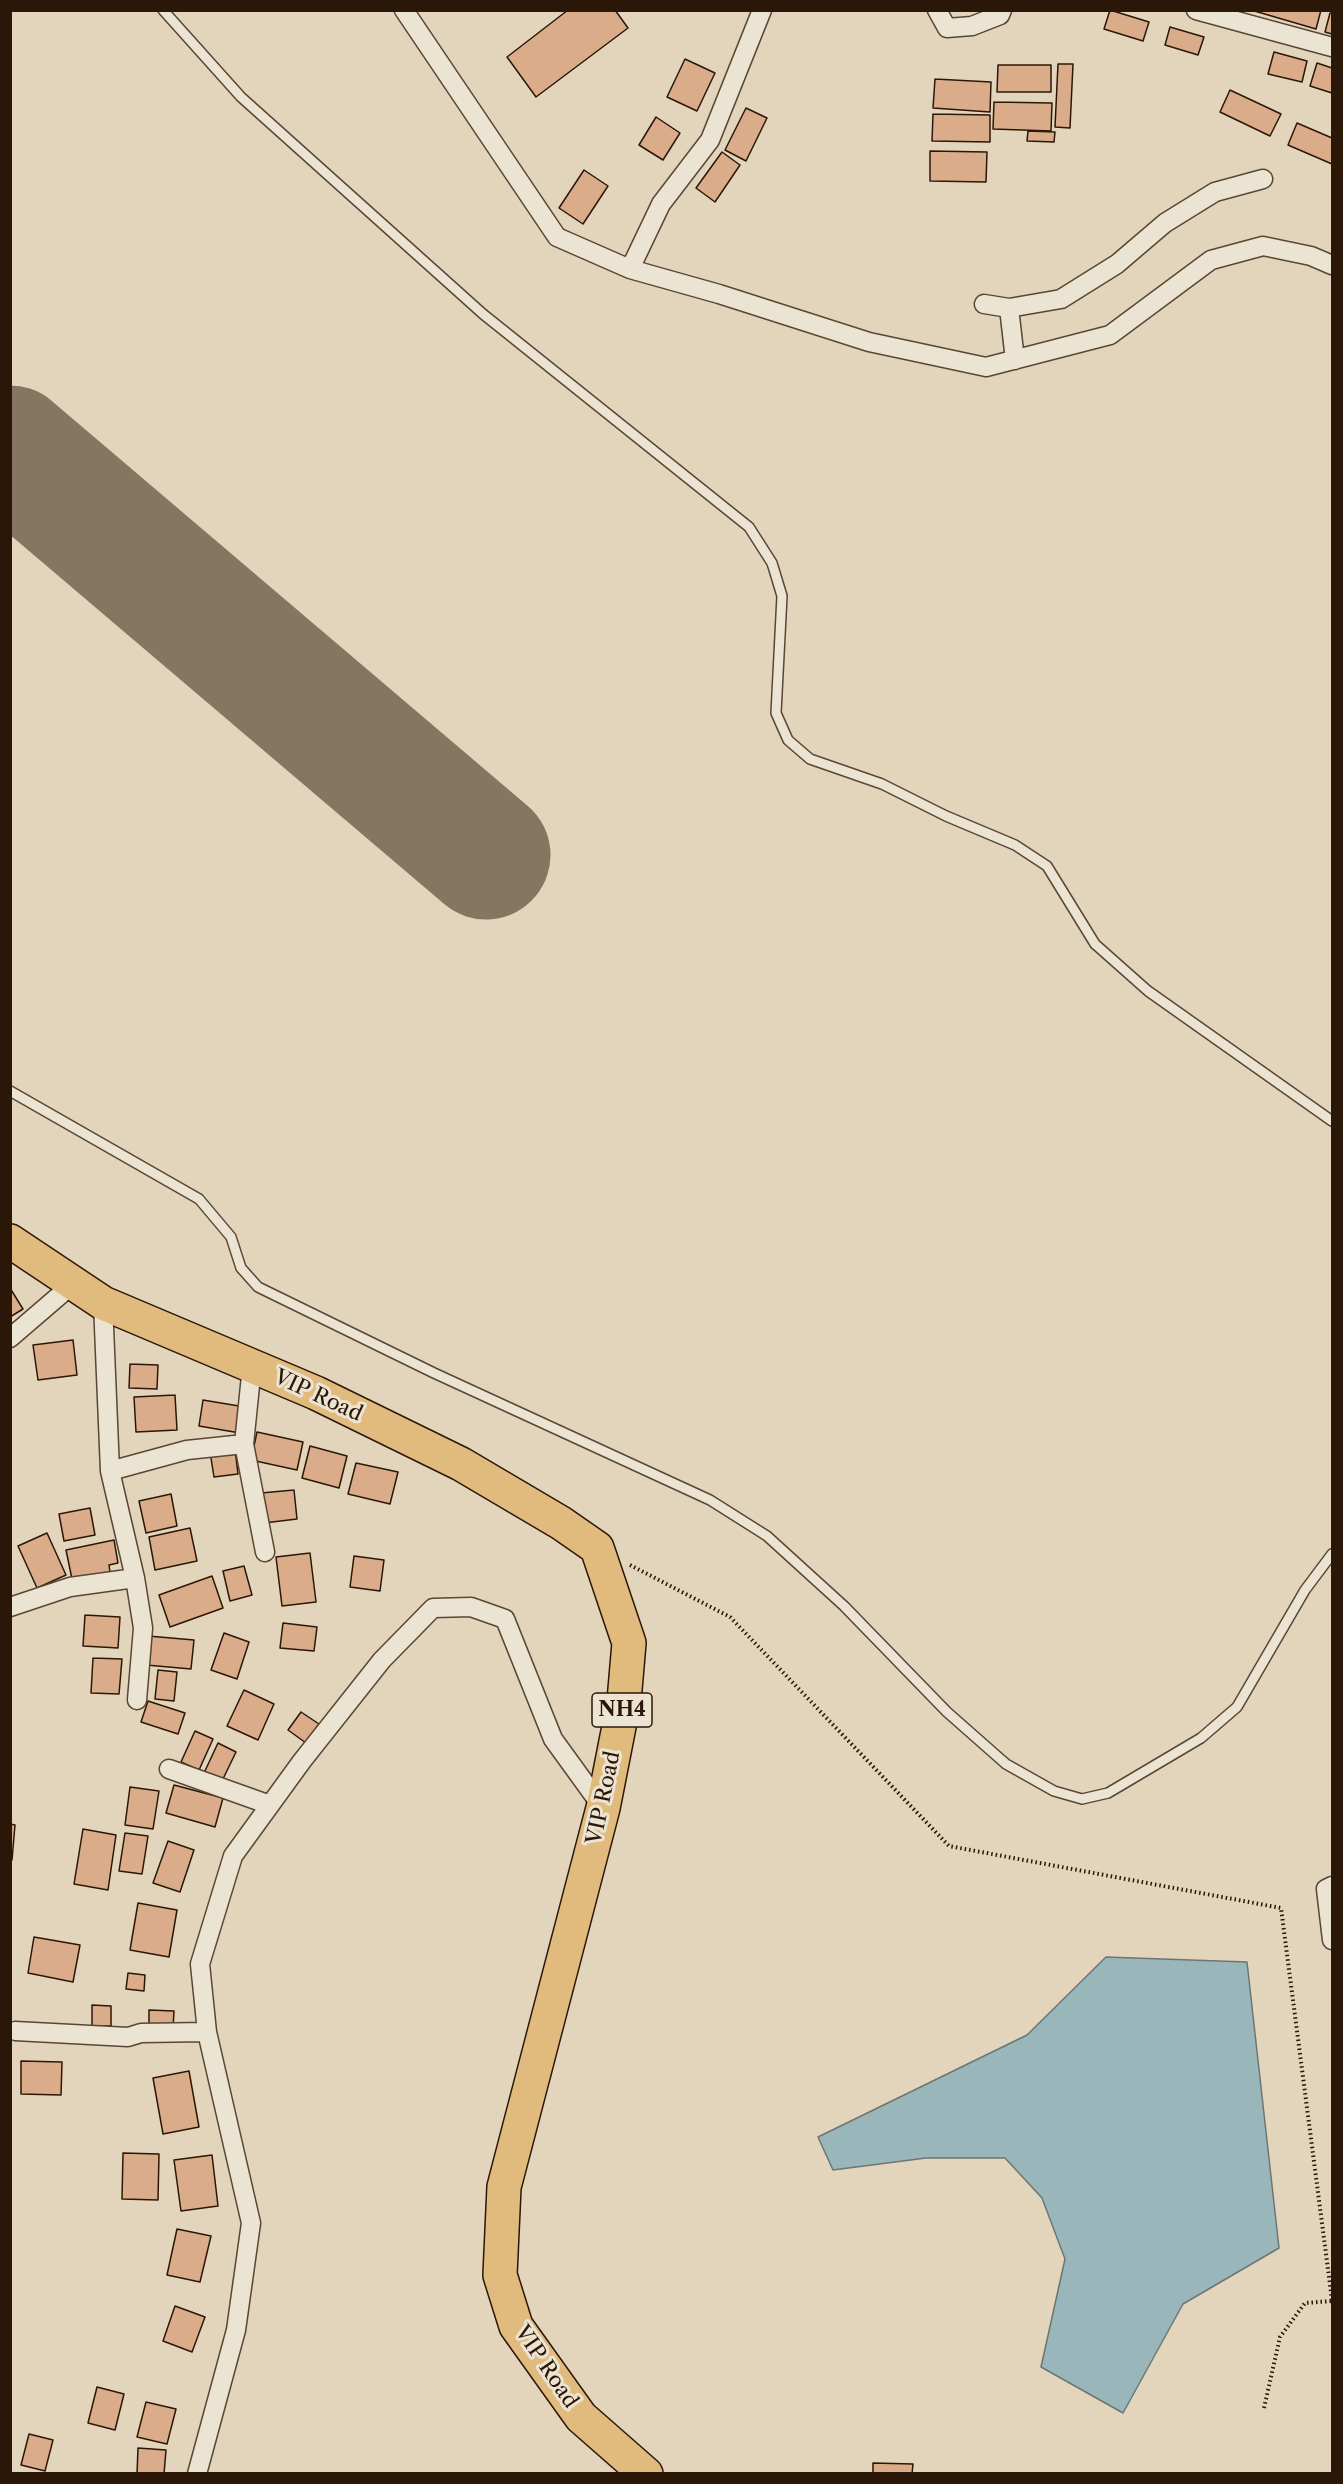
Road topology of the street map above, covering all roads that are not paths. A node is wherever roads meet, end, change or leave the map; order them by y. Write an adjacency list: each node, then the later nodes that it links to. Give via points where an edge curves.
1 (163, 10): 15 (lane, via 241,97 483,314 749,527 772,563 782,596 776,713 788,740 810,759 882,784 1015,845 1047,866 1095,944 1148,991)
2 (404, 10): 10 (street, via 557,237)
3 (762, 10): 10 (street, via 710,140 661,204)
4 (937, 10): 5 (street, via 948,28 972,27 1000,15)
5 (1002, 10)
6 (1197, 10): 7 (street)
7 (1332, 47)
8 (1263, 179): 12 (street, via 1215,192 1165,223 1117,264 1060,299)
9 (1332, 265): 13 (street, via 1311,256 1263,246 1210,260 1110,335)
10 (630, 269): 13 (street, via 869,342 986,367)
11 (984, 304): 12 (street)
12 (1010, 308): 13 (street)
13 (1015, 360)
14 (10, 1091): 24 (lane, via 199,1199 231,1237 241,1268 258,1287 710,1500 767,1536 844,1606 947,1712 1006,1764 1054,1791 1082,1799 1108,1793 1202,1738 1237,1707 1305,1590)
15 (1332, 1121)
16 (10, 1241): 17 (highway, VIP Road)
17 (74, 1283): 18 (highway, VIP Road); 19 (street)
18 (103, 1302): 20 (highway, VIP Road); 22 (street)
19 (10, 1338)
20 (252, 1366): 21 (street); 30 (highway, VIP Road / NH4, via 461,1464 597,1548 629,1643 624,1701)
21 (244, 1444): 22 (street, via 187,1450); 23 (street)
22 (110, 1471): 25 (street)
23 (265, 1552)
24 (1332, 1554)
25 (135, 1578): 26 (street, via 70,1587); 27 (street, via 143,1628)
26 (10, 1607)
27 (137, 1700)
28 (169, 1769): 29 (street)
29 (270, 1805): 30 (street, via 382,1660 433,1608 471,1607 505,1619 553,1739); 34 (street, via 233,1856 200,1964)
30 (603, 1808): 36 (highway, VIP Road / NH4, via 504,2187 500,2275 516,2326 581,2417)
31 (1332, 1886): 32 (street, via 1326,1888)
32 (1332, 1940)
33 (15, 2031): 34 (street, via 128,2037 141,2033)
34 (207, 2032): 35 (street, via 251,2223 236,2330)
35 (197, 2474)
36 (646, 2474)

